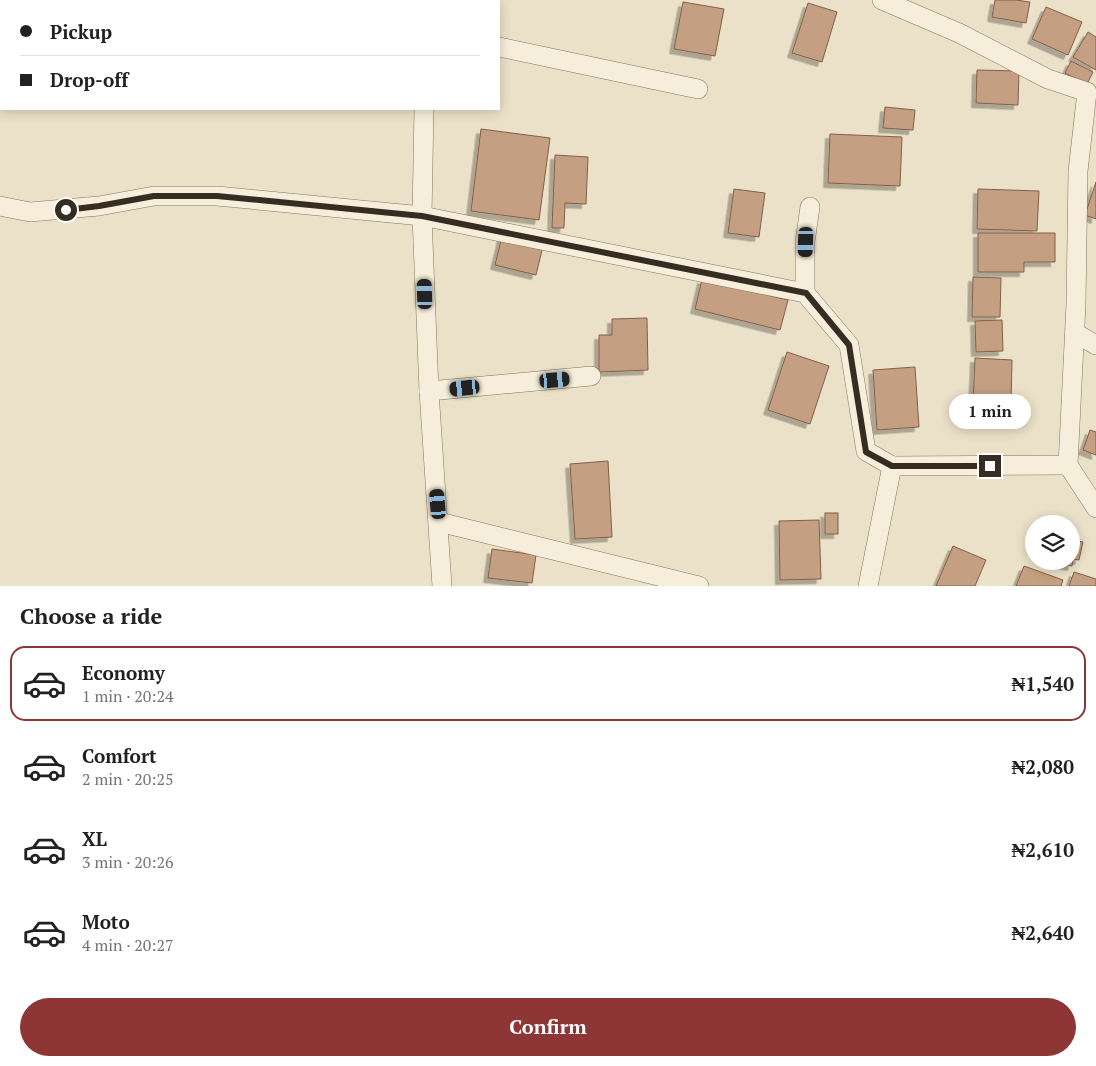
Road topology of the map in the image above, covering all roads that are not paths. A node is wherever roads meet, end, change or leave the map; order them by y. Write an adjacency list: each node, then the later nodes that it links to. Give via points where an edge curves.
1 (882, 0): 4 (street, via 959,33 1048,79)
2 (500, 47): 3 (street)
3 (698, 89)
4 (1091, 94): 10 (street, via 1078,171)
5 (424, 110): 8 (street)
6 (0, 206): 8 (street, via 30,212 99,206 154,196 217,196)
7 (810, 207): 9 (street)
8 (422, 216): 9 (street); 13 (street)
9 (806, 293): 15 (street, via 849,345 866,452)
10 (1075, 334): 11 (street); 14 (street)
11 (1096, 345)
12 (591, 376): 13 (street)
13 (429, 391): 17 (street)
14 (1068, 465): 15 (street); 16 (street)
15 (892, 466): 20 (street)
16 (1096, 508)
17 (439, 522): 18 (street); 19 (street)
18 (442, 586)
19 (699, 586)
20 (868, 586)

